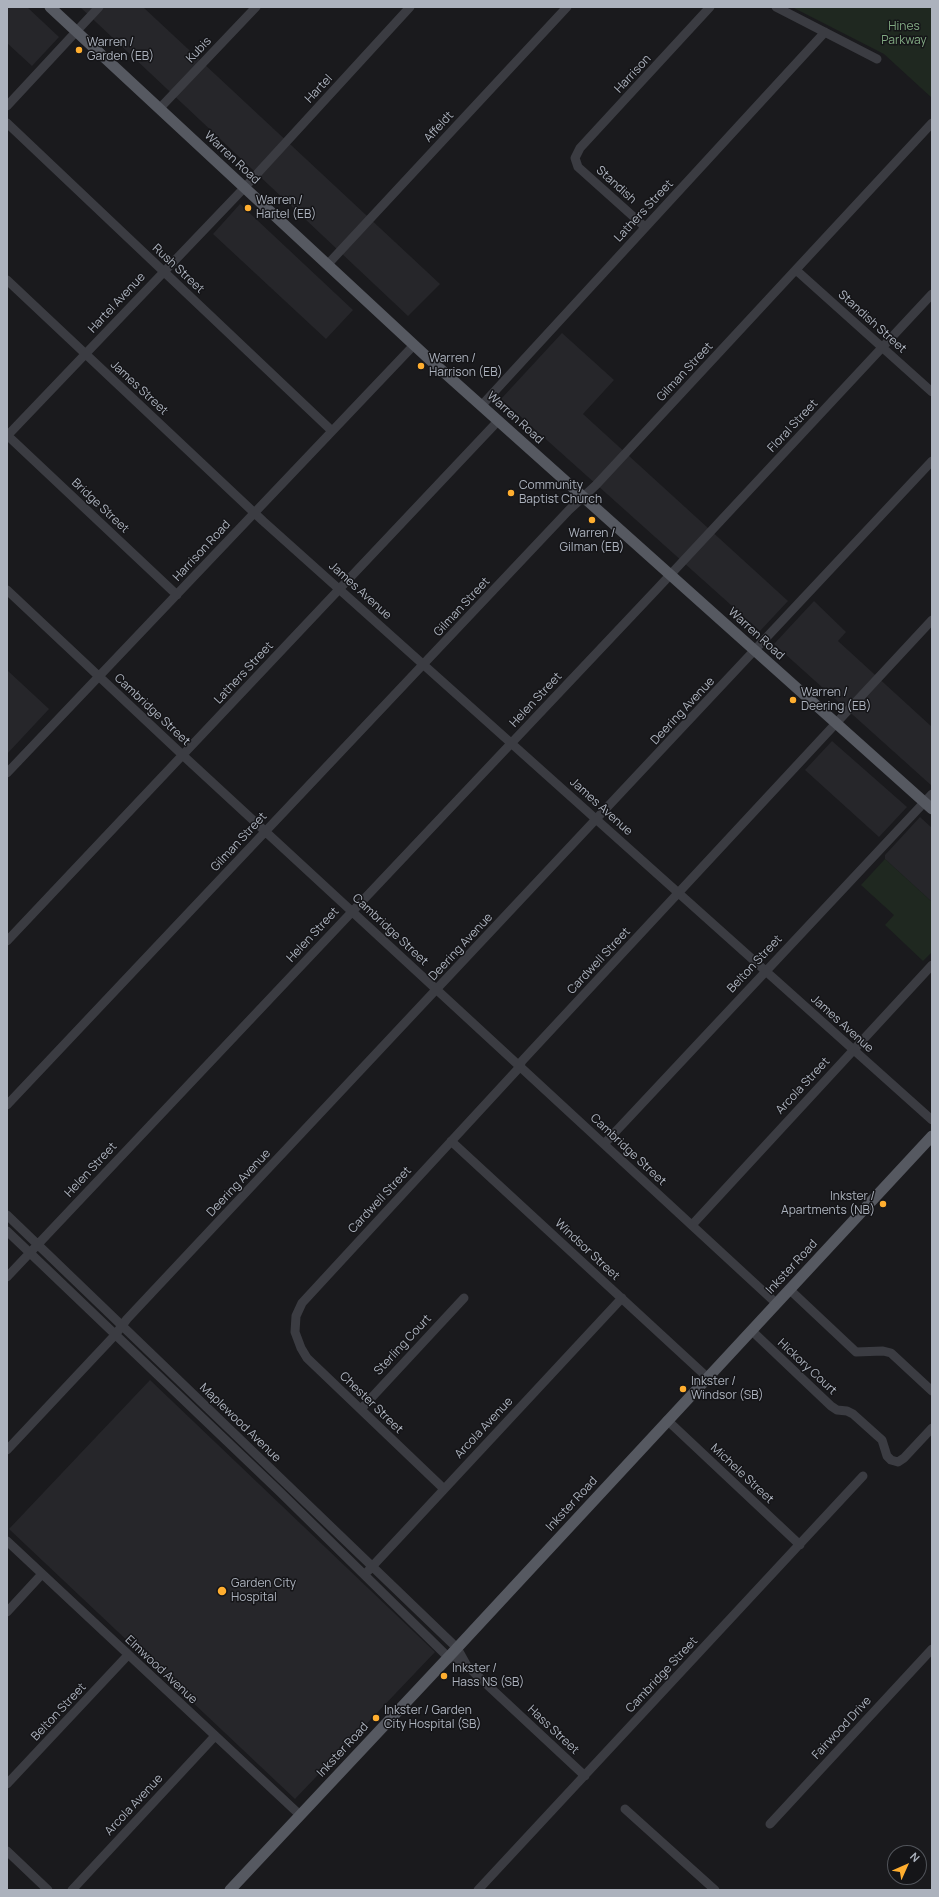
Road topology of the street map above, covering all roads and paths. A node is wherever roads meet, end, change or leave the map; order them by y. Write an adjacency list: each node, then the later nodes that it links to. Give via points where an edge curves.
1 (50, 7): 8 (main road, Warren Road)
2 (99, 7): 8 (street)
3 (256, 7): 12 (street, Kubis)
4 (410, 7): 16 (street, Hartel)
5 (567, 7): 18 (street, Affeldt)
6 (710, 7): 15 (street, Harrison, via 580,148)
7 (776, 7): 9 (street)
8 (76, 31): 11 (street); 12 (main road, Warren Road)
9 (825, 32): 10 (street); 17 (street, Lathers Street)
10 (877, 59)
11 (7, 106)
12 (159, 108): 16 (main road, Warren Road)
13 (7, 123): 20 (street, Rush Street)
14 (932, 123): 19 (street, Gilman Street)
15 (575, 158): 17 (street, Standish, via 578,166)
16 (245, 187): 18 (main road, Warren Road); 20 (street, Hartel Avenue)
17 (645, 227): 27 (street, Lathers Street)
18 (328, 264): 23 (main road, Warren Road)
19 (796, 270): 24 (street, Standish Street); 32 (street, Gilman Street)
20 (163, 271): 25 (street, Hartel Avenue); 29 (street, Rush Street)
21 (7, 280): 25 (street, James Street)
22 (932, 294): 24 (street, Floral Street)
23 (414, 345): 27 (main road, Warren Road); 29 (street, Harrison Road)
24 (882, 348): 26 (street, Standish Street); 34 (street, Floral Street)
25 (85, 354): 30 (street, Hartel Avenue); 33 (street, James Street)
26 (932, 392)
27 (482, 406): 28 (main road, Warren Road)
28 (498, 421): 32 (main road, Warren Road); 36 (street, Lathers Street)
29 (332, 431): 33 (street, Harrison Road)
30 (7, 436): 37 (street, Bridge Street)
31 (932, 461): 39 (street, Deering Avenue)
32 (583, 496): 34 (main road, Warren Road); 40 (street, Gilman Street)
33 (254, 513): 36 (street, James Avenue); 37 (street, Harrison Road)
34 (671, 575): 39 (main road, Warren Road); 43 (street, Helen Street)
35 (7, 590): 41 (street, Cambridge Street)
36 (340, 590): 40 (street, James Avenue); 44 (street, Lathers Street)
37 (177, 595): 41 (street, Harrison Road)
38 (932, 620): 42 (street, Cardwell Street)
39 (755, 650): 42 (main road, Warren Road); 47 (street, Deering Avenue)
40 (424, 665): 43 (street, James Avenue); 48 (street, Gilman Street)
41 (99, 677): 44 (street, Cambridge Street); 45 (street, Harrison Road)
42 (835, 722): 46 (main road, Warren Road); 49 (street, Cardwell Street)
43 (512, 743): 47 (street, James Avenue); 50 (street, Helen Street)
44 (183, 755): 48 (street, Cambridge Street); 51 (street, Lathers Street)
45 (7, 773)
46 (929, 801): 53 (street, Belton Street)
47 (597, 820): 49 (street, James Avenue); 54 (street, Deering Avenue)
48 (266, 832): 50 (street, Cambridge Street); 57 (street, Gilman Street)
49 (679, 893): 53 (street, James Avenue); 56 (street, Cardwell Street)
50 (352, 912): 54 (street, Cambridge Street); 65 (street, Helen Street)
51 (7, 941)
52 (932, 965): 55 (street, Arcola Street)
53 (765, 971): 55 (street, James Avenue); 61 (street, Belton Street)
54 (437, 990): 56 (street, Cambridge Street); 72 (street, Deering Avenue)
55 (853, 1050): 58 (street, James Avenue); 63 (street, Arcola Street)
56 (519, 1066): 60 (street, Cardwell Street); 61 (street, Cambridge Street)
57 (7, 1106)
58 (932, 1120)
59 (932, 1136): 68 (main road, Inkster Road)
60 (451, 1141): 70 (street, Windsor Street); 73 (street, Cardwell Street, via 309,1294 299,1308)
61 (604, 1144): 63 (street, Cambridge Street)
62 (7, 1215): 65 (street, Maplewood Avenue)
63 (692, 1225): 71 (street, Cambridge Street)
64 (7, 1231): 66 (street, Maplewood Avenue)
65 (37, 1244): 66 (street, Helen Street); 72 (street, Maplewood Avenue)
66 (30, 1253): 67 (street, Helen Street); 75 (street, Maplewood Avenue)
67 (7, 1277)
68 (789, 1290): 71 (main road, Inkster Road); 77 (street, via 856,1352 891,1353)
69 (464, 1298): 79 (street, Sterling Court)
70 (622, 1298): 76 (street, Windsor Street); 86 (street, Arcola Avenue)
71 (776, 1303): 74 (main road, Inkster Road)
72 (122, 1325): 75 (street, Deering Avenue); 78 (street, Maplewood Avenue)
73 (295, 1326): 79 (street, Chester Street, via 298,1340 307,1358)
74 (751, 1330): 76 (main road, Inkster Road); 82 (street, Hickory Court, via 831,1406 853,1414 882,1440 887,1456 892,1460 898,1462 904,1458)
75 (115, 1335): 80 (street, Maplewood Avenue); 83 (street, Deering Avenue)
76 (707, 1378): 81 (main road, Inkster Road)
77 (932, 1391)
78 (202, 1402): 80 (street); 85 (street, Maplewood Avenue)
79 (360, 1409): 86 (street, Chester Street)
80 (194, 1410): 87 (street, Maplewood Avenue)
81 (667, 1420): 89 (street, Michele Street); 94 (main road, Inkster Road)
82 (932, 1428)
83 (7, 1450)
84 (863, 1476): 89 (street, Cambridge Street)
85 (286, 1485): 87 (street); 90 (street, Maplewood Avenue)
86 (444, 1489): 90 (street, Arcola Avenue)
87 (280, 1492): 92 (street, Maplewood Avenue)
88 (7, 1541): 91 (street, Elmwood Avenue)
89 (800, 1544): 100 (street, Cambridge Street)
90 (372, 1566): 92 (street, Arcola Avenue); 94 (street, Maplewood Avenue)
91 (42, 1574): 93 (street); 96 (street, Elmwood Avenue)
92 (364, 1575): 97 (street, Maplewood Avenue)
93 (7, 1612)
94 (457, 1648): 97 (main road, Inkster Road); 98 (street, Hass Street)
95 (932, 1649): 104 (street, Fairwood Drive)
96 (128, 1655): 99 (street, Elmwood Avenue); 101 (street, Belton Street)
97 (448, 1657): 98 (street, Maplewood Avenue); 103 (main road, Inkster Road)
98 (467, 1666): 100 (street, Hass Street)
99 (215, 1736): 103 (street, Elmwood Avenue); 107 (street, Arcola Avenue)
100 (585, 1776): 109 (street, Cambridge Street)
101 (7, 1784)
102 (625, 1809): 110 (street)
103 (300, 1815): 108 (main road, Inkster Road)
104 (770, 1824)
105 (7, 1851): 106 (street)
106 (48, 1890)
107 (72, 1890)
108 (230, 1890)
109 (478, 1890)
110 (715, 1890)

